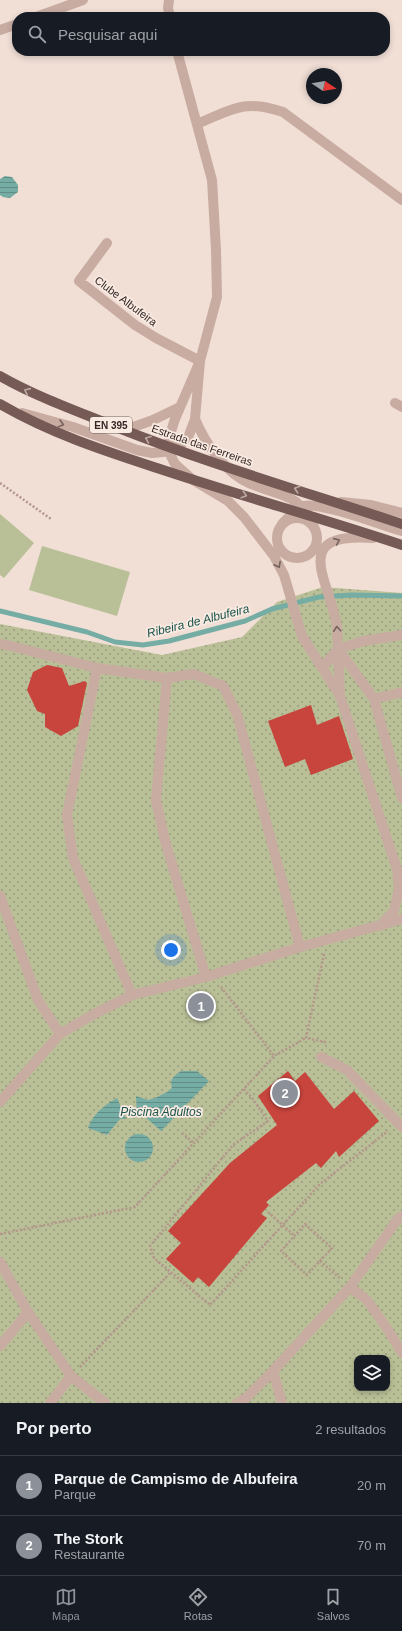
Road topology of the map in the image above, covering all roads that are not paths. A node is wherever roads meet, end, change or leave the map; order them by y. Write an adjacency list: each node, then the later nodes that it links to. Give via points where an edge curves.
1 (83, 0): 3 (street)
2 (170, 0): 4 (street)
3 (50, 12)
4 (169, 12)
5 (12, 26): 6 (street)
6 (0, 30)
7 (178, 56): 8 (street)
8 (197, 124): 9 (street, via 237,107 265,106 283,112); 11 (street, via 212,180 217,289)
9 (402, 200)
10 (107, 243): 11 (street, Clube Albufeira, via 79,281 135,325)
11 (200, 361): 14 (street); 16 (street)
12 (0, 376): 17 (main road, Estrada das Ferreiras / EN 395, one-way to 12, via 55,403)
13 (0, 404): 15 (main road, EN 395)
14 (180, 407): 17 (street); 18 (street, via 169,438)
15 (10, 410): 18 (street, one-way to 18, via 73,427 137,450 158,453); 20 (main road, EN 395, via 68,438)
16 (195, 419): 18 (street, via 189,435 180,446); 19 (street, via 200,432)
17 (125, 430): 18 (main road, Estrada das Ferreiras / EN 395, one-way to 17)
18 (171, 449): 19 (main road, Estrada das Ferreiras / EN 395); 20 (street, via 175,464)
19 (224, 466): 21 (main road, Estrada das Ferreiras / EN 395, one-way to 19); 22 (street, via 250,484 293,499)
20 (193, 480): 22 (main road, EN 395, one-way to 22); 29 (street, via 228,501)
21 (334, 501): 23 (street, via 371,505); 26 (main road, Estrada das Ferreiras / EN 395)
22 (298, 509): 24 (main road, EN 395); 25 (street); 28 (street, via 329,507)
23 (402, 513)
24 (309, 516): 27 (street); 30 (main road, EN 395)
25 (282, 524): 27 (street, via 293,518 302,518); 34 (street, via 276,536 277,543)
26 (402, 524)
27 (314, 527): 32 (street, via 317,534)
28 (402, 531)
29 (259, 536): 34 (street); 40 (street, one-way to 40, via 274,556 284,576 302,636)
30 (384, 540): 31 (main road, EN 395); 33 (street); 35 (street, one-way to 30, via 326,546 340,539 353,536)
31 (402, 546)
32 (315, 547): 34 (street, via 308,556 302,558); 35 (street)
33 (402, 549)
34 (285, 555)
35 (319, 560): 38 (street, one-way to 35, via 336,618 324,585)
36 (402, 636): 38 (street, via 363,641)
37 (0, 646): 39 (street, via 11,646)
38 (338, 649): 40 (street); 43 (street); 44 (street)
39 (97, 668): 41 (street); 52 (street, via 67,815 73,858)
40 (322, 668): 43 (street)
41 (167, 678): 50 (street, via 194,674 223,686 237,714); 51 (street, via 156,800 165,841)
42 (402, 692): 44 (street)
43 (340, 696): 46 (street, via 397,869)
44 (374, 700): 45 (street)
45 (402, 798)
46 (401, 889): 49 (street, via 394,911)
47 (0, 896): 53 (street, via 38,1000)
48 (402, 919): 49 (street)
49 (380, 926): 50 (street)
50 (300, 947): 51 (street)
51 (209, 976): 52 (street)
52 (132, 995): 53 (street)
53 (60, 1034): 55 (street)
54 (321, 1057): 56 (street, via 346,1070)
55 (0, 1102)
56 (400, 1125)
57 (402, 1216): 59 (street)
58 (0, 1262): 60 (street)
59 (350, 1287): 62 (street, via 367,1300); 63 (street)
60 (28, 1312): 61 (street); 64 (street)
61 (0, 1346)
62 (402, 1353)
63 (273, 1371): 67 (street, via 246,1398); 68 (street)
64 (71, 1376): 65 (street); 66 (street)
65 (50, 1403)
66 (106, 1403)
67 (237, 1403)
68 (282, 1403)

